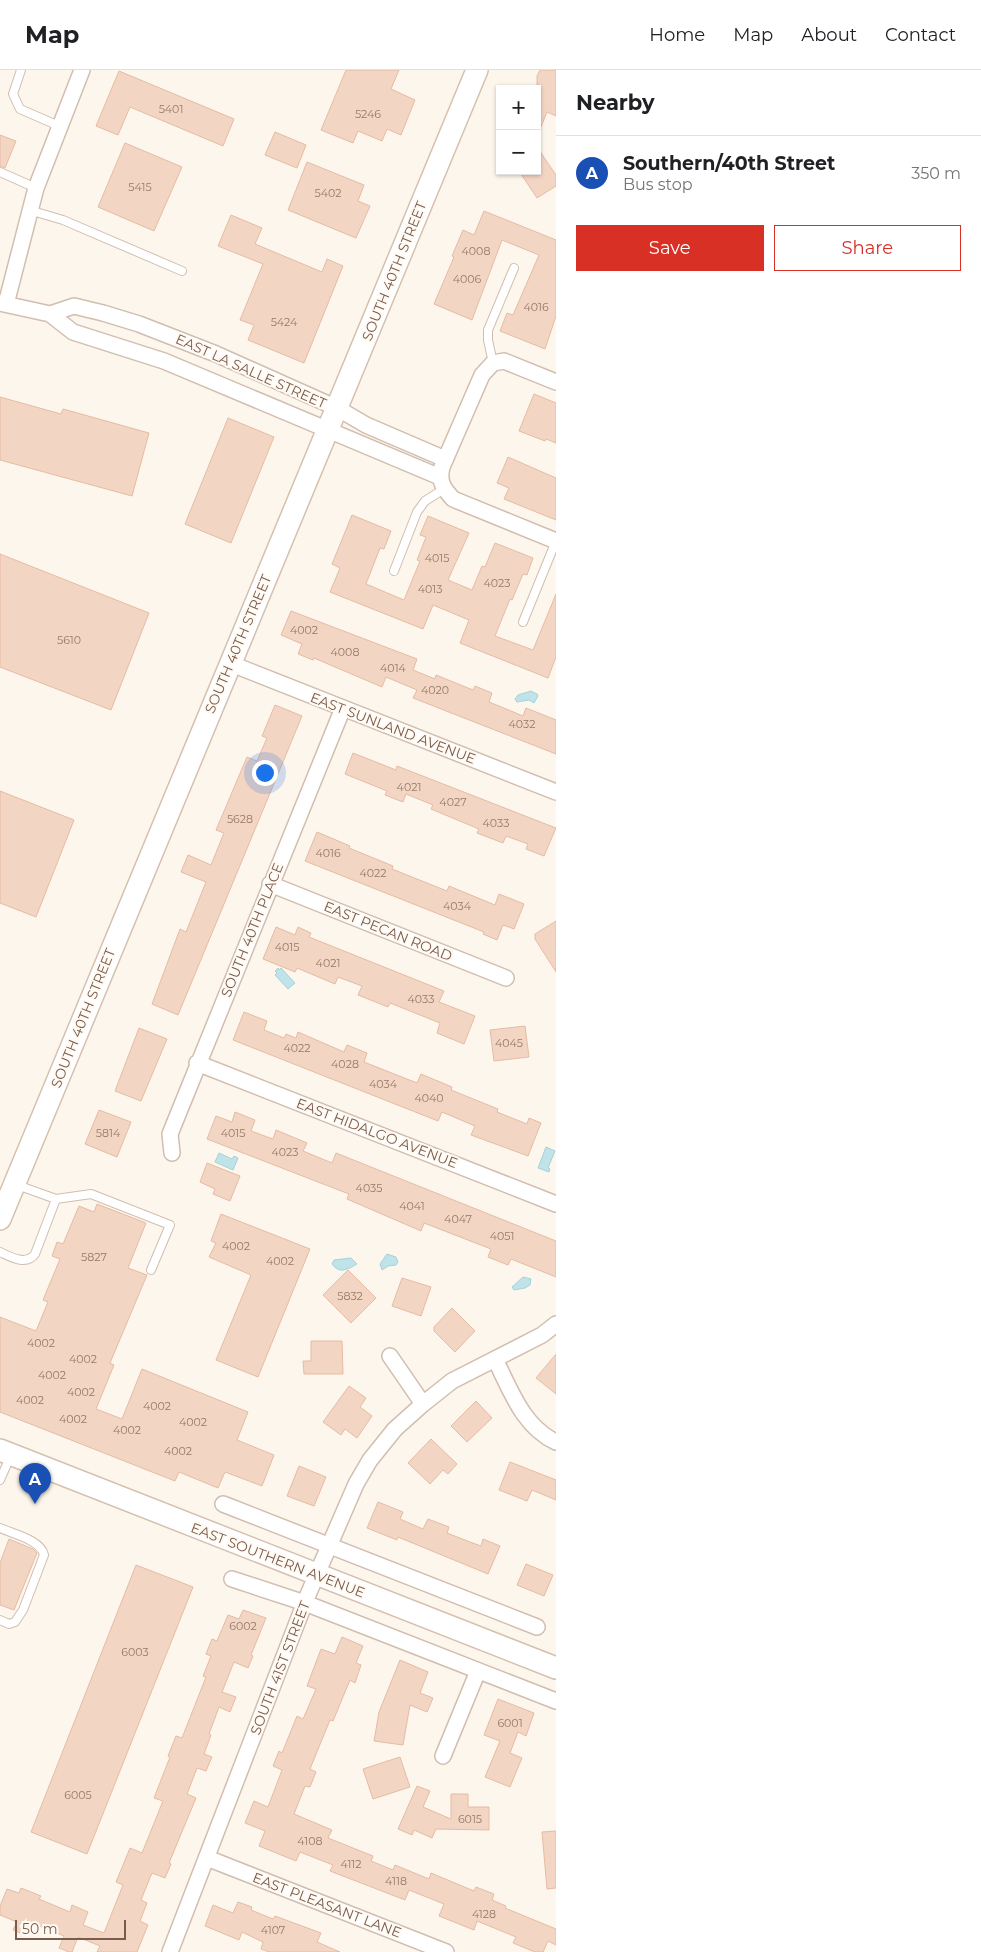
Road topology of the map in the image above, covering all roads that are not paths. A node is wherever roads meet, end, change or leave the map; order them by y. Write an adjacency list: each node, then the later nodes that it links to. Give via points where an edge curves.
1 (21, 70): 4 (lane, via 13,94 20,109)
2 (82, 70): 4 (street)
3 (477, 70): 14 (main road, SOUTH 40TH STREET)
4 (59, 126): 6 (street)
5 (0, 172): 6 (lane)
6 (36, 188): 7 (street)
7 (29, 210): 9 (lane, via 63,220); 10 (street)
8 (514, 268): 12 (lane, via 488,330)
9 (182, 271)
10 (3, 304): 11 (street, EAST LA SALLE STREET)
11 (50, 314): 14 (street, EAST LA SALLE STREET, via 74,306 103,312 216,354); 15 (street, EAST LA SALLE STREET, via 73,332 164,362)
12 (493, 362): 13 (street, via 504,361); 17 (street, via 482,375)
13 (556, 382)
14 (337, 408): 15 (main road, SOUTH 40TH STREET); 16 (street, EAST LA SALLE STREET)
15 (328, 430): 18 (street, EAST LA SALLE STREET); 23 (main road, SOUTH 40TH STREET)
16 (409, 444): 17 (street, EAST LA SALLE STREET); 18 (street)
17 (445, 459): 19 (street)
18 (402, 461): 19 (street, EAST LA SALLE STREET)
19 (442, 483): 20 (street, EAST LA SALLE STREET, via 454,499); 21 (lane, via 417,512)
20 (556, 541): 22 (lane)
21 (394, 571)
22 (523, 622)
23 (230, 663): 24 (street, EAST SUNLAND AVENUE); 30 (main road, SOUTH 40TH STREET)
24 (343, 708): 25 (street, EAST SUNLAND AVENUE); 26 (street, SOUTH 40TH PLACE)
25 (556, 792)
26 (270, 884): 27 (street, EAST PECAN ROAD); 28 (street, SOUTH 40TH PLACE)
27 (506, 978)
28 (198, 1063): 29 (street, SOUTH 40TH PLACE, via 170,1134); 32 (street, EAST HIDALGO AVENUE)
29 (172, 1153)
30 (15, 1184): 31 (lane); 33 (main road, SOUTH 40TH STREET)
31 (56, 1199): 34 (lane, via 31,1259 23,1261); 35 (lane, via 91,1194 170,1225)
32 (556, 1204)
33 (0, 1219)
34 (0, 1252)
35 (151, 1270)
36 (556, 1324): 38 (street, SOUTH 41ST STREET)
37 (390, 1356): 39 (street)
38 (496, 1359): 39 (street, SOUTH 41ST STREET, via 452,1380); 40 (street, via 516,1404 534,1426)
39 (423, 1404): 45 (street, SOUTH 41ST STREET, via 395,1429 370,1460 356,1484)
40 (556, 1442)
41 (6, 1452): 42 (lane); 46 (main road, EAST SOUTHERN AVENUE)
42 (0, 1480)
43 (223, 1504): 45 (street)
44 (0, 1528): 49 (lane, via 38,1544 44,1555 23,1610 15,1622 9,1624)
45 (330, 1546): 46 (street, SOUTH 41ST STREET); 50 (street)
46 (317, 1576): 48 (street, SOUTH 41ST STREET); 51 (main road, EAST SOUTHERN AVENUE)
47 (232, 1579): 48 (street)
48 (305, 1603): 52 (street); 55 (street, SOUTH 41ST STREET)
49 (0, 1620)
50 (536, 1627)
51 (556, 1668)
52 (478, 1671): 53 (street); 54 (street)
53 (556, 1702)
54 (443, 1756)
55 (207, 1858): 56 (street, SOUTH 41ST STREET); 57 (street, EAST PLEASANT LANE)
56 (170, 1952)
57 (446, 1952)

